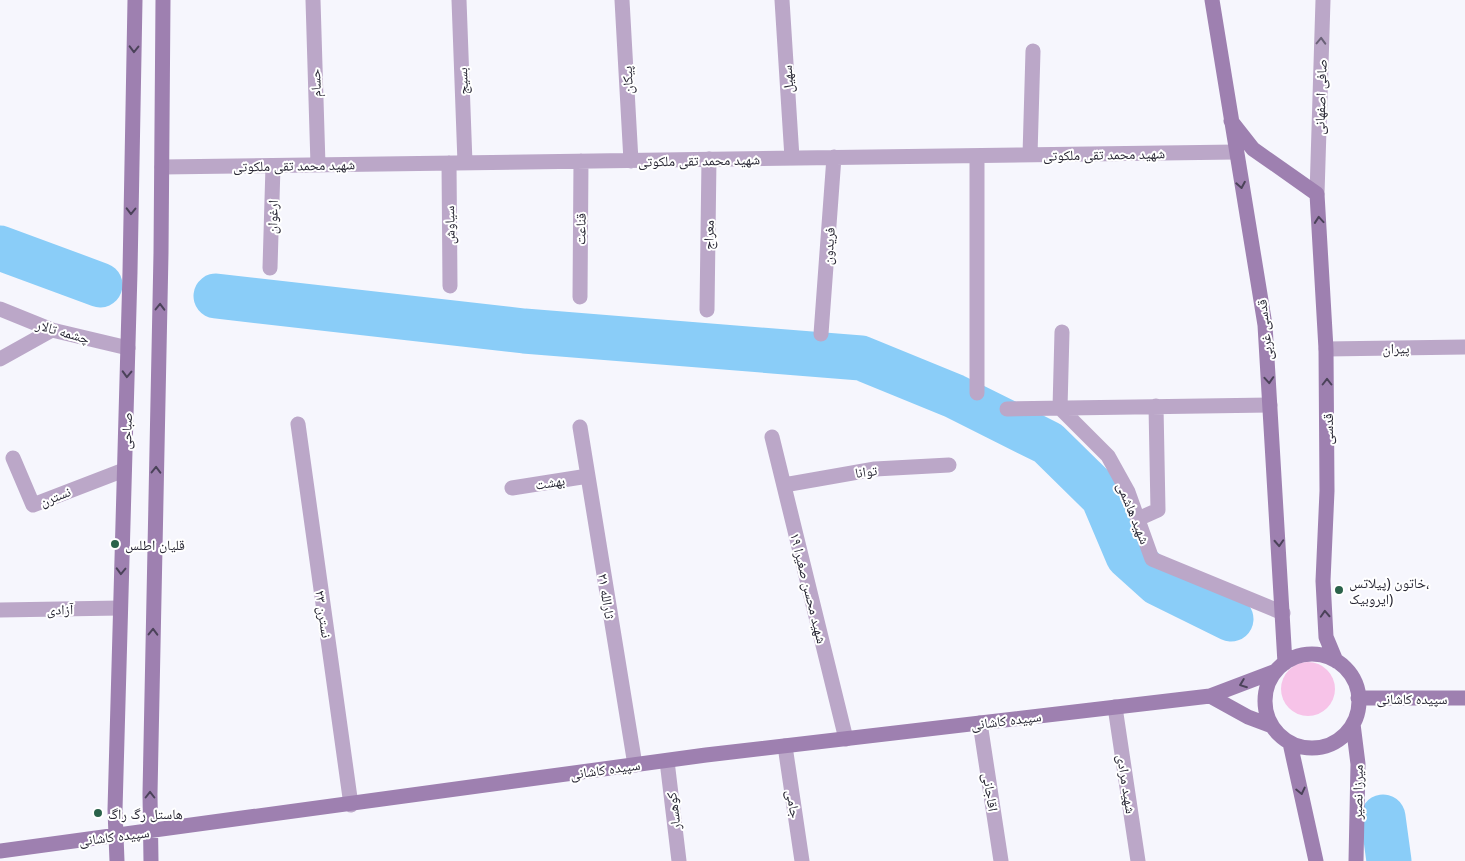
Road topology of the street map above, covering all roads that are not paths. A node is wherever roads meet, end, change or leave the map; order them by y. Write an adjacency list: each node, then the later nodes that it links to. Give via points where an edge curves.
1 (134, 0): 34 (street, صباحی, one-way to 34)
2 (163, 0): 23 (street)
3 (313, 0): 21 (street, حسام)
4 (458, 0): 20 (street, بسیج)
5 (622, 0): 17 (street, پیکان)
6 (782, 0): 14 (street, سهیل)
7 (1212, 0): 10 (street, قدسی غربی)
8 (1322, 0): 24 (street, صافی اصفهانی, one-way to 8)
9 (1032, 51): 12 (street)
10 (1230, 120): 11 (street, قدسی غربی); 24 (street, via 1253,149)
11 (1236, 152): 12 (street, شهید محمد تقی ملکوتی); 38 (street, قدسی غربی, one-way to 38, via 1265,326)
12 (1030, 155): 13 (street, شهید محمد تقی ملکوتی)
13 (977, 156): 15 (street, شهید محمد تقی ملکوتی); 37 (street)
14 (792, 158): 15 (street, شهید محمد تقی ملکوتی); 16 (street, شهید محمد تقی ملکوتی)
15 (834, 158): 32 (street, فریدون)
16 (709, 159): 17 (street, شهید محمد تقی ملکوتی); 29 (street, معراج)
17 (631, 160): 18 (street, شهید محمد تقی ملکوتی)
18 (581, 161): 20 (street, شهید محمد تقی ملکوتی); 27 (street, قناعت)
19 (449, 163): 20 (street, شهید محمد تقی ملکوتی); 21 (street, شهید محمد تقی ملکوتی); 26 (street, سیاوش)
20 (465, 163)
21 (318, 165): 22 (street, شهید محمد تقی ملکوتی)
22 (273, 166): 23 (street, شهید محمد تقی ملکوتی); 25 (street, ارغوان)
23 (162, 167): 70 (street, one-way to 23)
24 (1317, 194): 35 (street, قدسی, one-way to 24)
25 (270, 268)
26 (450, 286)
27 (580, 297)
28 (0, 309): 30 (street, چشمه تالار)
29 (707, 310)
30 (52, 330): 34 (street, چشمه تالار); 36 (street)
31 (1062, 332): 40 (street)
32 (821, 334)
33 (1465, 347): 35 (street, پیران)
34 (128, 348): 47 (street, صباحی, one-way to 47)
35 (1326, 349): 55 (street, قدسی, one-way to 35, via 1326,638 1323,581 1327,491)
36 (0, 360)
37 (977, 393)
38 (1270, 404): 39 (street); 54 (street, قدسی غربی, one-way to 54)
39 (1156, 406): 40 (street); 51 (street, via 1158,510)
40 (1060, 408): 41 (street); 51 (street, شهید هاشمی, via 1108,456 1128,492)
41 (1007, 409)
42 (298, 424): 69 (street, نسترن ۲۳)
43 (580, 427): 48 (street, ثارالله ۲۱)
44 (772, 437): 49 (street, شهید محسن صغیرا ۱۹)
45 (13, 458): 47 (street, نسترن, via 33,505)
46 (949, 465): 49 (street, توانا, via 874,469)
47 (124, 470): 52 (street, صباحی, one-way to 52)
48 (588, 476): 50 (street, بهشت); 68 (street, ثارالله ۲۱)
49 (784, 486): 64 (street, شهید محسن صغیرا ۱۹)
50 (512, 488)
51 (1138, 519): 54 (street, شهید هاشمی, via 1152,559)
52 (120, 608): 53 (street, آزادی); 71 (street, صباحی)
53 (0, 610)
54 (1283, 613): 56 (street, قدسی غربی)
55 (1336, 661): 56 (street, via 1310,654); 58 (street, via 1355,684)
56 (1281, 667): 57 (street, سپیده کاشانی, one-way to 57); 63 (street, via 1266,692 1265,704)
57 (1210, 696): 60 (street, سپیده کاشانی); 63 (street)
58 (1358, 698): 59 (street, سپیده کاشانی); 62 (street)
59 (1465, 698)
60 (1115, 708): 61 (street, سپیده کاشانی); 78 (street, شهید مرادی)
61 (980, 723): 64 (street, سپیده کاشانی); 77 (street, اقاجانی)
62 (1353, 724): 65 (street, via 1341,738 1326,746 1307,748); 80 (street, میرزا نصیر, via 1358,764)
63 (1272, 726): 65 (street)
64 (846, 739): 66 (street, سپیده کاشانی)
65 (1290, 743): 79 (street, one-way to 79)
66 (785, 746): 67 (street, سپیده کاشانی); 76 (street, جامی)
67 (667, 761): 68 (street, سپیده کاشانی); 75 (street, کوهسار)
68 (635, 765): 69 (street, سپیده کاشانی)
69 (350, 805): 70 (street, سپیده کاشانی)
70 (150, 831): 71 (street, سپیده کاشانی); 74 (street)
71 (116, 836): 72 (street, سپیده کاشانی); 73 (street, صباحی)
72 (0, 850)
73 (117, 861)
74 (151, 861)
75 (679, 861)
76 (802, 861)
77 (1001, 861)
78 (1138, 861)
79 (1316, 861)
80 (1356, 861)

